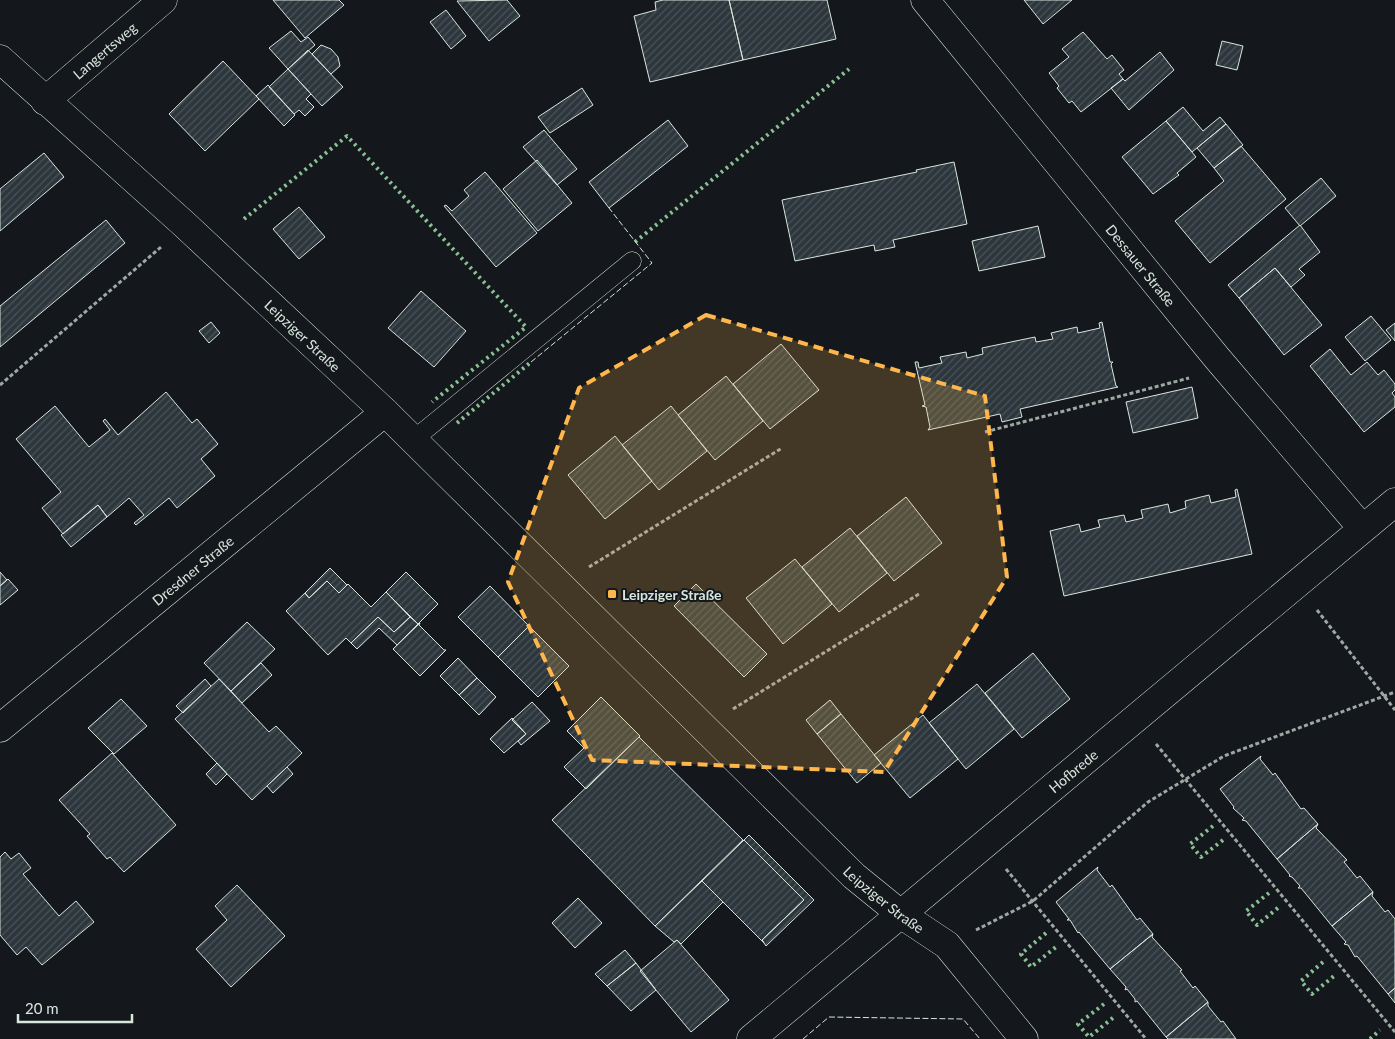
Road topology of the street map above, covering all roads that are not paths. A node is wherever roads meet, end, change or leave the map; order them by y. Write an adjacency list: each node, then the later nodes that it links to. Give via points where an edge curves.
1 (164, 0): 4 (street, Langertsweg)
2 (925, 0): 9 (street, Dessauer Straße, via 1217,358)
3 (0, 59): 4 (street, Leipziger Straße)
4 (45, 100): 6 (street, Leipziger Straße, via 184,224)
5 (632, 261): 7 (lane)
6 (385, 412): 7 (street, Leipziger Straße); 10 (street, Dresdner Straße)
7 (413, 440): 11 (street, Leipziger Straße, via 854,876)
8 (1395, 502): 9 (street, Hofbrede)
9 (1362, 528): 11 (street, Hofbrede)
10 (0, 728)
11 (902, 915): 12 (street, Hofbrede); 13 (street, Leipziger Straße, via 947,945)
12 (751, 1039)
13 (1024, 1039)

